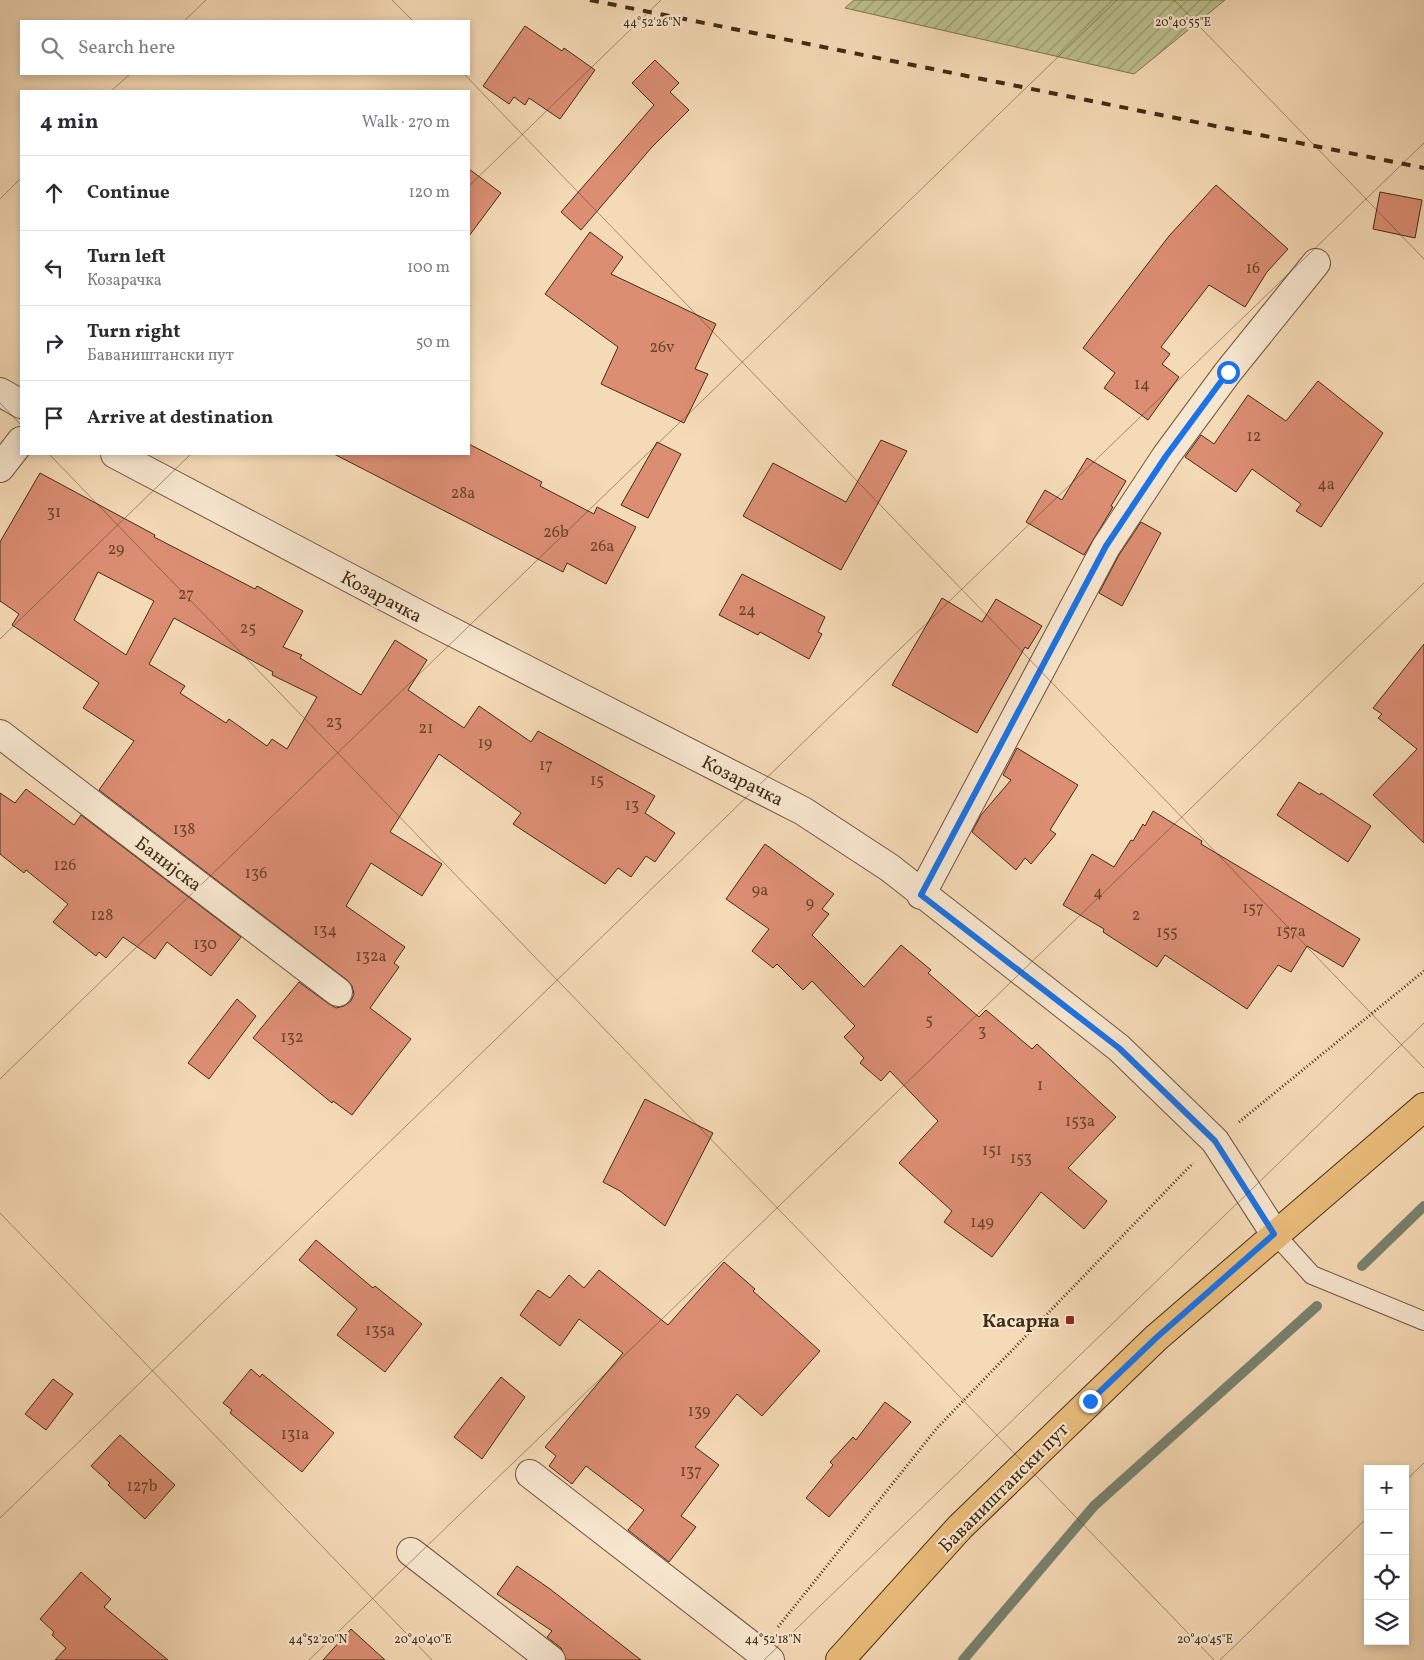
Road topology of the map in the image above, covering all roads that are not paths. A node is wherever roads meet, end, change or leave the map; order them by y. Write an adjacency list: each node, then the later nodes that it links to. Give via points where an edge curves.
1 (1316, 263): 8 (street, via 1228,372 1166,456 1106,546)
2 (0, 392): 3 (street)
3 (20, 403)
4 (20, 441): 6 (street)
5 (117, 455): 8 (street, Козарачка, via 431,622 803,811 890,868)
6 (0, 468)
7 (0, 734): 9 (street, Банијска)
8 (921, 895): 11 (street, Козарачка, via 1119,1048 1215,1141)
9 (338, 992)
10 (1424, 1108): 11 (main road, Баваништански пут)
11 (1274, 1234): 12 (lane, via 1312,1274); 17 (main road, Баваништански пут, via 1156,1338 960,1527)
12 (1424, 1321)
13 (530, 1474): 15 (street)
14 (410, 1552): 16 (street)
15 (764, 1656)
16 (551, 1660)
17 (840, 1660)

